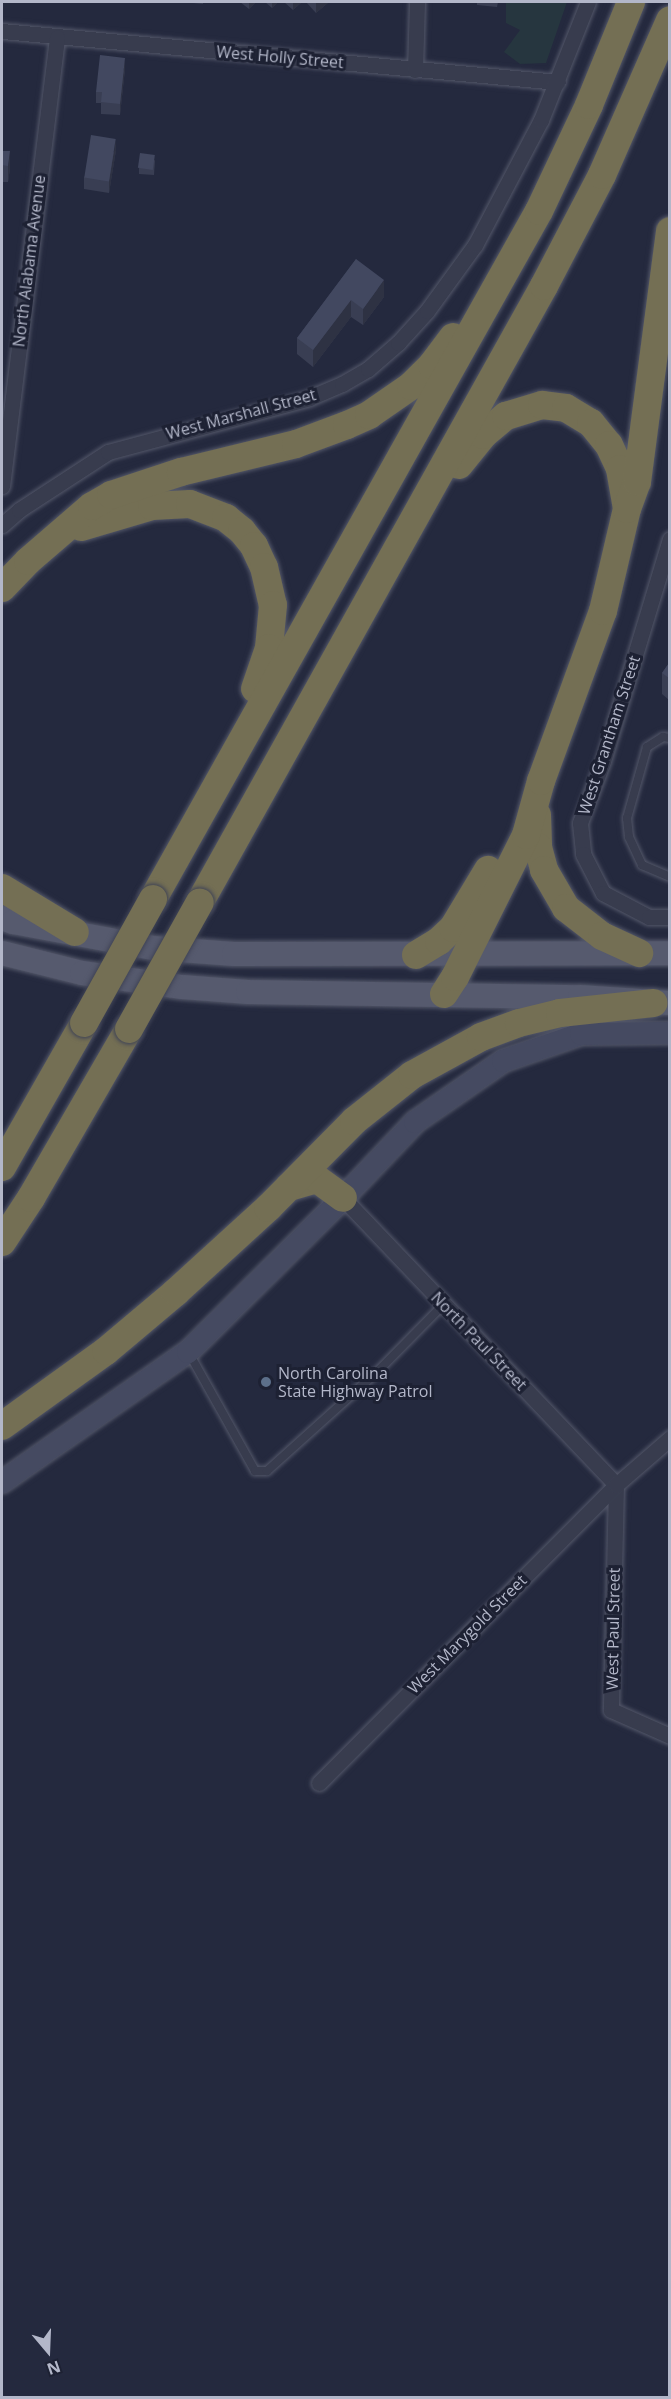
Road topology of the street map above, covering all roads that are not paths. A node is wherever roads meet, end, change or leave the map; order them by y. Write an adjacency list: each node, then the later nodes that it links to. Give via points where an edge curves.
1 (417, 2): 7 (street)
2 (588, 2): 8 (street, West Marshall Street)
3 (631, 2): 10 (highway, via 589,105)
4 (669, 20): 12 (highway, via 602,175)
5 (2, 31): 6 (street, West Holly Street)
6 (57, 37): 7 (street, West Holly Street); 11 (street, North Alabama Avenue)
7 (415, 70): 8 (street, West Holly Street)
8 (558, 81): 14 (street, West Marshall Street, via 475,244 427,311 368,369 309,398 108,452)
9 (669, 231): 13 (highway, via 637,482)
10 (498, 286): 15 (highway, via 411,386 369,414 296,444 135,486 92,506); 19 (highway)
11 (2, 486)
12 (422, 503): 13 (highway, via 496,422 517,411 542,405 566,408 599,432 620,469); 37 (highway, bridge, via 129,1029)
13 (627, 509): 20 (highway, via 603,611)
14 (2, 525)
15 (64, 532): 17 (highway); 19 (highway, via 141,508 190,504 226,518 254,546 270,586 273,629)
16 (669, 539): 23 (street, West Grantham Street, via 603,761 580,823 583,854 603,893 649,917)
17 (2, 588)
18 (669, 738): 21 (lane, via 663,737 647,747 627,818 629,837 642,865)
19 (236, 753): 34 (highway, bridge)
20 (541, 781): 27 (highway, via 536,823 538,847 555,892 582,923); 29 (highway, via 526,835); 30 (highway, via 518,813 462,915 440,941)
21 (669, 877)
22 (2, 888): 25 (highway)
23 (669, 917)
24 (2, 918): 25 (main road)
25 (75, 932): 30 (main road, via 134,945 191,951)
26 (2, 953): 31 (main road, via 82,973 182,987 248,992)
27 (639, 953): 28 (main road); 29 (main road)
28 (669, 953)
29 (466, 954): 30 (main road); 31 (highway)
30 (416, 955)
31 (444, 994): 32 (main road)
32 (661, 1003): 35 (highway, via 560,1013 519,1023 444,1055 368,1109)
33 (669, 1033): 36 (street, via 581,1034 503,1061 415,1122)
34 (2, 1167)
35 (289, 1187): 36 (highway, via 317,1179); 40 (highway, via 106,1351)
36 (343, 1198): 38 (street, North Paul Street); 39 (street)
37 (2, 1242)
38 (444, 1304): 39 (lane, via 379,1370 267,1471 255,1471); 43 (street, North Paul Street)
39 (188, 1352): 42 (street)
40 (2, 1426)
41 (669, 1438): 43 (street, West Marygold Street)
42 (2, 1482)
43 (616, 1485): 44 (street, West Paul Street, via 611,1710); 45 (street, West Marygold Street)
44 (669, 1736)
45 (319, 1782)

